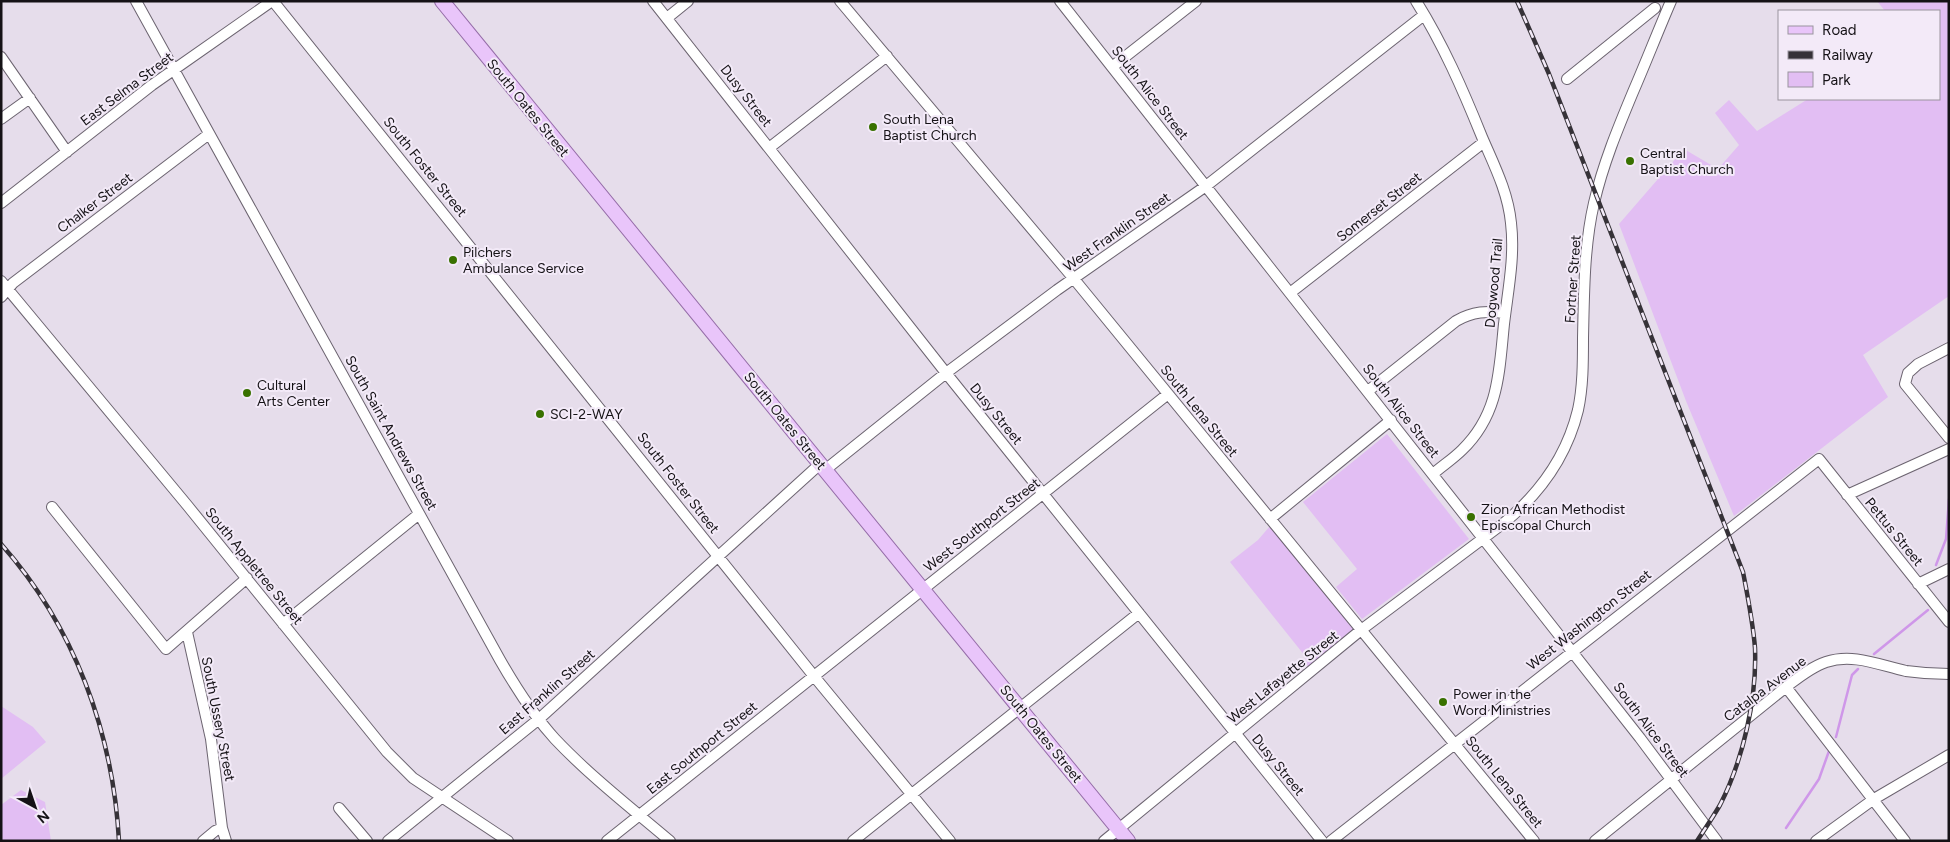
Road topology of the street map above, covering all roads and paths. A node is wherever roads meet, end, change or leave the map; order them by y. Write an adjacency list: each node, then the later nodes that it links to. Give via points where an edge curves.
1 (136, 1): 17 (street, South Saint Andrews Street)
2 (273, 1): 17 (street, East Selma Street); 47 (street, South Foster Street)
3 (442, 1): 39 (main road, South Oates Street)
4 (653, 1): 13 (street, Dusy Street)
5 (688, 1): 13 (street)
6 (840, 1): 14 (street, South Lena Street)
7 (1060, 1): 16 (street, South Alice Street)
8 (1196, 1): 16 (street)
9 (1416, 1): 12 (street, Dogwood Trail)
10 (1653, 5): 11 (street); 18 (street)
11 (1669, 6): 46 (street, Fortner Street, via 1606,161 1590,220 1580,395 1574,424 1544,483 1521,509)
12 (1424, 14): 22 (street, Dogwood Trail); 25 (street, West Franklin Street)
13 (667, 18): 23 (street, Dusy Street)
14 (887, 56): 23 (street); 27 (street, South Lena Street)
15 (1, 58): 19 (street)
16 (1112, 67): 25 (street, South Alice Street)
17 (174, 70): 21 (street, South Saint Andrews Street); 24 (street, East Selma Street)
18 (1567, 79)
19 (30, 98): 20 (street); 24 (street)
20 (1, 119)
21 (209, 134): 28 (street, Chalker Street); 44 (street, South Saint Andrews Street)
22 (1484, 142): 29 (street, Somerset Street); 30 (street, Dogwood Trail, via 1508,201 1511,222)
23 (769, 148): 32 (street, Dusy Street)
24 (67, 152): 26 (street, East Selma Street)
25 (1206, 186): 27 (street, West Franklin Street); 29 (street, South Alice Street)
26 (1, 203)
27 (1074, 279): 32 (street, West Franklin Street); 34 (street, South Lena Street)
28 (3, 289): 49 (street, South Appletree Street)
29 (1290, 293): 33 (street, South Alice Street)
30 (1506, 313): 33 (street, via 1489,311 1466,315); 40 (street, Dogwood Trail, via 1499,380 1485,421 1461,451)
31 (1949, 348): 36 (street, via 1918,364 1908,373 1905,384)
32 (946, 372): 39 (street, West Franklin Street); 41 (street, Dusy Street)
33 (1368, 391): 35 (street, South Alice Street)
34 (1168, 394): 41 (street, West Southport Street); 45 (street, South Lena Street)
35 (1391, 420): 40 (street, South Alice Street); 45 (street)
36 (1949, 438)
37 (1949, 449): 42 (street)
38 (1818, 459): 42 (street, Pettus Street); 57 (street, West Washington Street)
39 (822, 467): 47 (street, West Franklin Street); 51 (main road, South Oates Street)
40 (1433, 474): 46 (street, South Alice Street)
41 (1043, 494): 51 (street, West Southport Street); 52 (street, Dusy Street)
42 (1847, 495): 50 (street, Pettus Street)
43 (52, 507): 56 (street, via 166,649)
44 (419, 514): 54 (street); 62 (street, South Saint Andrews Street, via 500,660)
45 (1270, 519): 55 (street, South Lena Street)
46 (1484, 539): 55 (street, West Lafayette Street); 57 (street, South Alice Street)
47 (718, 556): 59 (street, South Foster Street); 62 (street, East Franklin Street)
48 (1949, 569): 50 (street)
49 (247, 578): 54 (street, South Appletree Street); 56 (street)
50 (1918, 584): 53 (street, Pettus Street)
51 (923, 590): 59 (street, West Southport Street); 61 (main road, South Oates Street)
52 (1139, 613): 61 (street); 63 (street, Dusy Street)
53 (1949, 622)
54 (283, 624): 68 (street, South Appletree Street, via 387,752 413,778)
55 (1361, 630): 63 (street, West Lafayette Street); 64 (street, South Lena Street)
56 (187, 632): 72 (street, South Ussery Street, via 211,740)
57 (1572, 650): 64 (street, West Washington Street); 66 (street, South Alice Street)
58 (1949, 674): 60 (street, Catalpa Avenue, via 1906,671 1842,658 1824,662)
59 (813, 675): 67 (street, South Foster Street); 71 (street, East Southport Street)
60 (1786, 687): 66 (street, Catalpa Avenue); 69 (street)
61 (1020, 708): 67 (street); 73 (main road, South Oates Street)
62 (539, 719): 68 (street, East Franklin Street); 71 (street, South Saint Andrews Street, via 568,752)
63 (1236, 733): 73 (street, West Lafayette Street); 85 (street, Dusy Street)
64 (1454, 743): 86 (street, West Washington Street); 87 (street, South Lena Street)
65 (1949, 756): 69 (street)
66 (1671, 780): 88 (street, Catalpa Avenue); 89 (street, South Alice Street)
67 (912, 795): 81 (street); 82 (street, South Foster Street)
68 (441, 797): 77 (street, East Franklin Street); 78 (street, South Appletree Street)
69 (1874, 799): 90 (street); 91 (street)
70 (339, 808): 76 (street)
71 (640, 815): 79 (street, East Southport Street); 80 (street, South Saint Andrews Street)
72 (222, 828): 74 (street); 75 (street, South Ussery Street)
73 (1118, 829): 83 (street, West Lafayette Street); 84 (main road, South Oates Street)
74 (203, 841)
75 (226, 841)
76 (367, 841)
77 (388, 841)
78 (508, 841)
79 (607, 841)
80 (670, 841)
81 (853, 841)
82 (950, 841)
83 (1104, 841)
84 (1128, 841)
85 (1322, 841)
86 (1331, 841)
87 (1534, 841)
88 (1595, 841)
89 (1717, 841)
90 (1816, 841)
91 (1905, 841)

